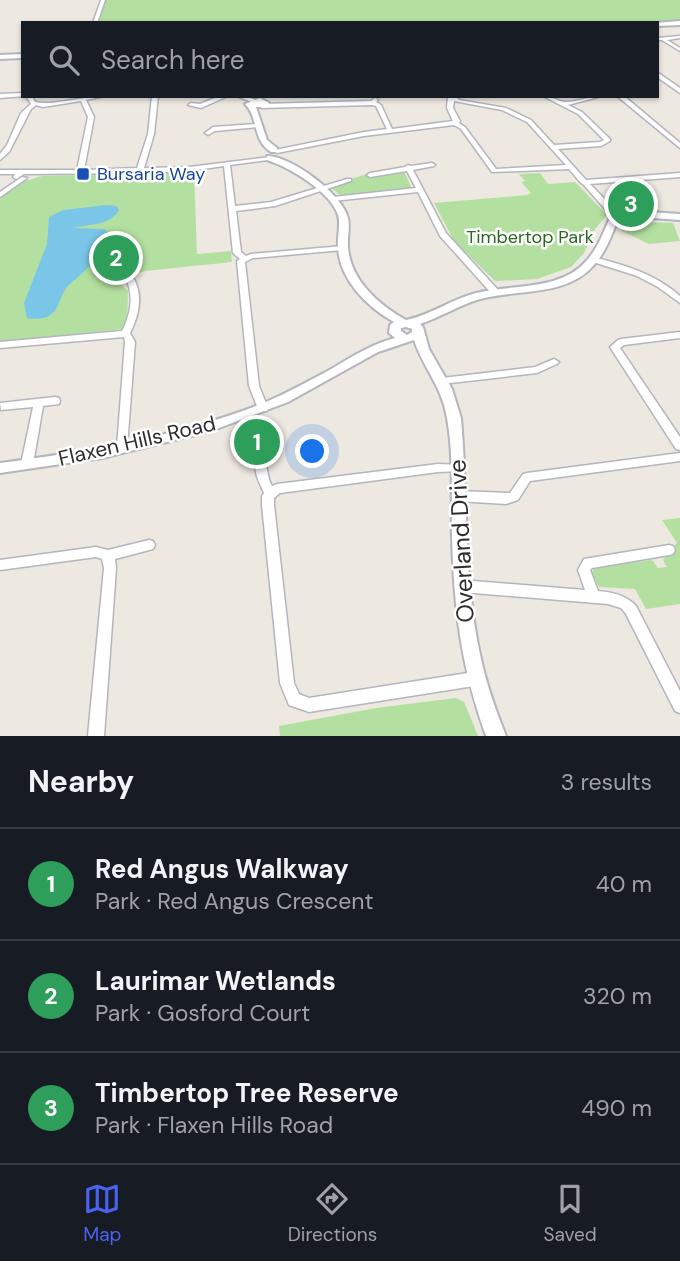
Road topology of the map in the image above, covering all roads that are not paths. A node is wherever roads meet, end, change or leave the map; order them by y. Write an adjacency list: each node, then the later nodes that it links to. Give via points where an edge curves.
1 (103, 0): 2 (street)
2 (96, 21)
3 (680, 23): 4 (main road)
4 (659, 24)
5 (680, 37): 6 (street)
6 (659, 38): 7 (street)
7 (680, 50)
8 (21, 56): 9 (main road)
9 (0, 57)
10 (659, 75): 11 (street)
11 (680, 91)
12 (21, 95): 13 (street)
13 (0, 96)
14 (30, 98): 29 (street)
15 (92, 98): 25 (street)
16 (155, 98): 44 (street)
17 (220, 98): 31 (street)
18 (468, 98): 27 (street)
19 (472, 98): 28 (street)
20 (550, 98): 30 (street)
21 (590, 98): 30 (street)
22 (622, 98): 36 (street)
23 (373, 99): 26 (street); 34 (street)
24 (450, 99): 27 (street); 32 (street)
25 (83, 100): 29 (street); 46 (street, via 91,117)
26 (257, 102): 33 (street)
27 (462, 102): 28 (street)
28 (480, 103): 37 (street, via 522,116)
29 (34, 104): 39 (street, via 26,109 10,147)
30 (565, 104): 37 (street, via 585,116 608,141)
31 (191, 106)
32 (455, 123): 34 (street); 43 (street, via 494,171)
33 (257, 126): 35 (street); 38 (street)
34 (390, 130): 38 (street)
35 (208, 133)
36 (680, 146)
37 (553, 147): 43 (street)
38 (272, 154): 40 (street); 52 (street)
39 (0, 158)
40 (227, 164): 44 (street); 56 (street)
41 (432, 165): 42 (street)
42 (408, 167): 48 (street); 53 (street)
43 (570, 167): 51 (street)
44 (140, 171): 46 (street)
45 (2, 172): 47 (street)
46 (80, 172): 47 (street)
47 (23, 175): 54 (street)
48 (370, 175)
49 (680, 175): 51 (street)
50 (349, 180): 52 (street)
51 (583, 182): 57 (street)
52 (319, 188): 55 (street); 56 (street, via 272,204)
53 (420, 190): 55 (street); 63 (street, via 443,234)
54 (0, 195)
55 (333, 199): 59 (street, Overland Drive, via 344,223)
56 (232, 209): 60 (street, via 237,253)
57 (623, 216): 58 (street); 61 (street, via 609,227)
58 (679, 219)
59 (343, 248): 60 (street); 65 (street, Overland Drive, via 352,274 369,297)
60 (244, 258): 74 (street, via 254,386)
61 (593, 259): 63 (street, via 582,272 559,282); 64 (street, via 641,274)
62 (131, 281): 66 (street, via 135,288 131,326)
63 (495, 292): 65 (street, via 456,303)
64 (680, 300)
65 (406, 330): 70 (street, Overland Drive); 74 (street, Flaxen Hills Road)
66 (125, 334): 68 (street); 76 (street, via 130,342)
67 (680, 335): 75 (street, via 621,342 615,349)
68 (0, 345)
69 (554, 362): 70 (street, via 537,370)
70 (442, 381): 81 (street, Overland Drive, via 454,418)
71 (55, 401): 72 (street)
72 (39, 402): 73 (street); 79 (street)
73 (1, 406)
74 (263, 408): 76 (street, Flaxen Hills Road, via 208,427)
75 (680, 446)
76 (122, 447): 79 (street, Flaxen Hills Road)
77 (680, 457): 83 (street, via 532,475 523,480 518,493 506,499)
78 (260, 463): 82 (street)
79 (27, 464): 80 (street, Flaxen Hills Road)
80 (0, 467)
81 (457, 468): 82 (street); 83 (street, Overland Drive)
82 (270, 493): 90 (street, via 287,683 294,700 309,705)
83 (458, 496): 88 (street, Overland Drive)
84 (149, 545): 86 (street)
85 (669, 550): 89 (street, via 585,565)
86 (108, 555): 87 (street, via 96,552); 92 (street)
87 (0, 565)
88 (461, 586): 89 (street); 90 (street, Overland Drive)
89 (594, 597): 91 (street, via 629,606)
90 (474, 678): 93 (street, Overland Drive)
91 (680, 706)
92 (96, 736)
93 (496, 736)

